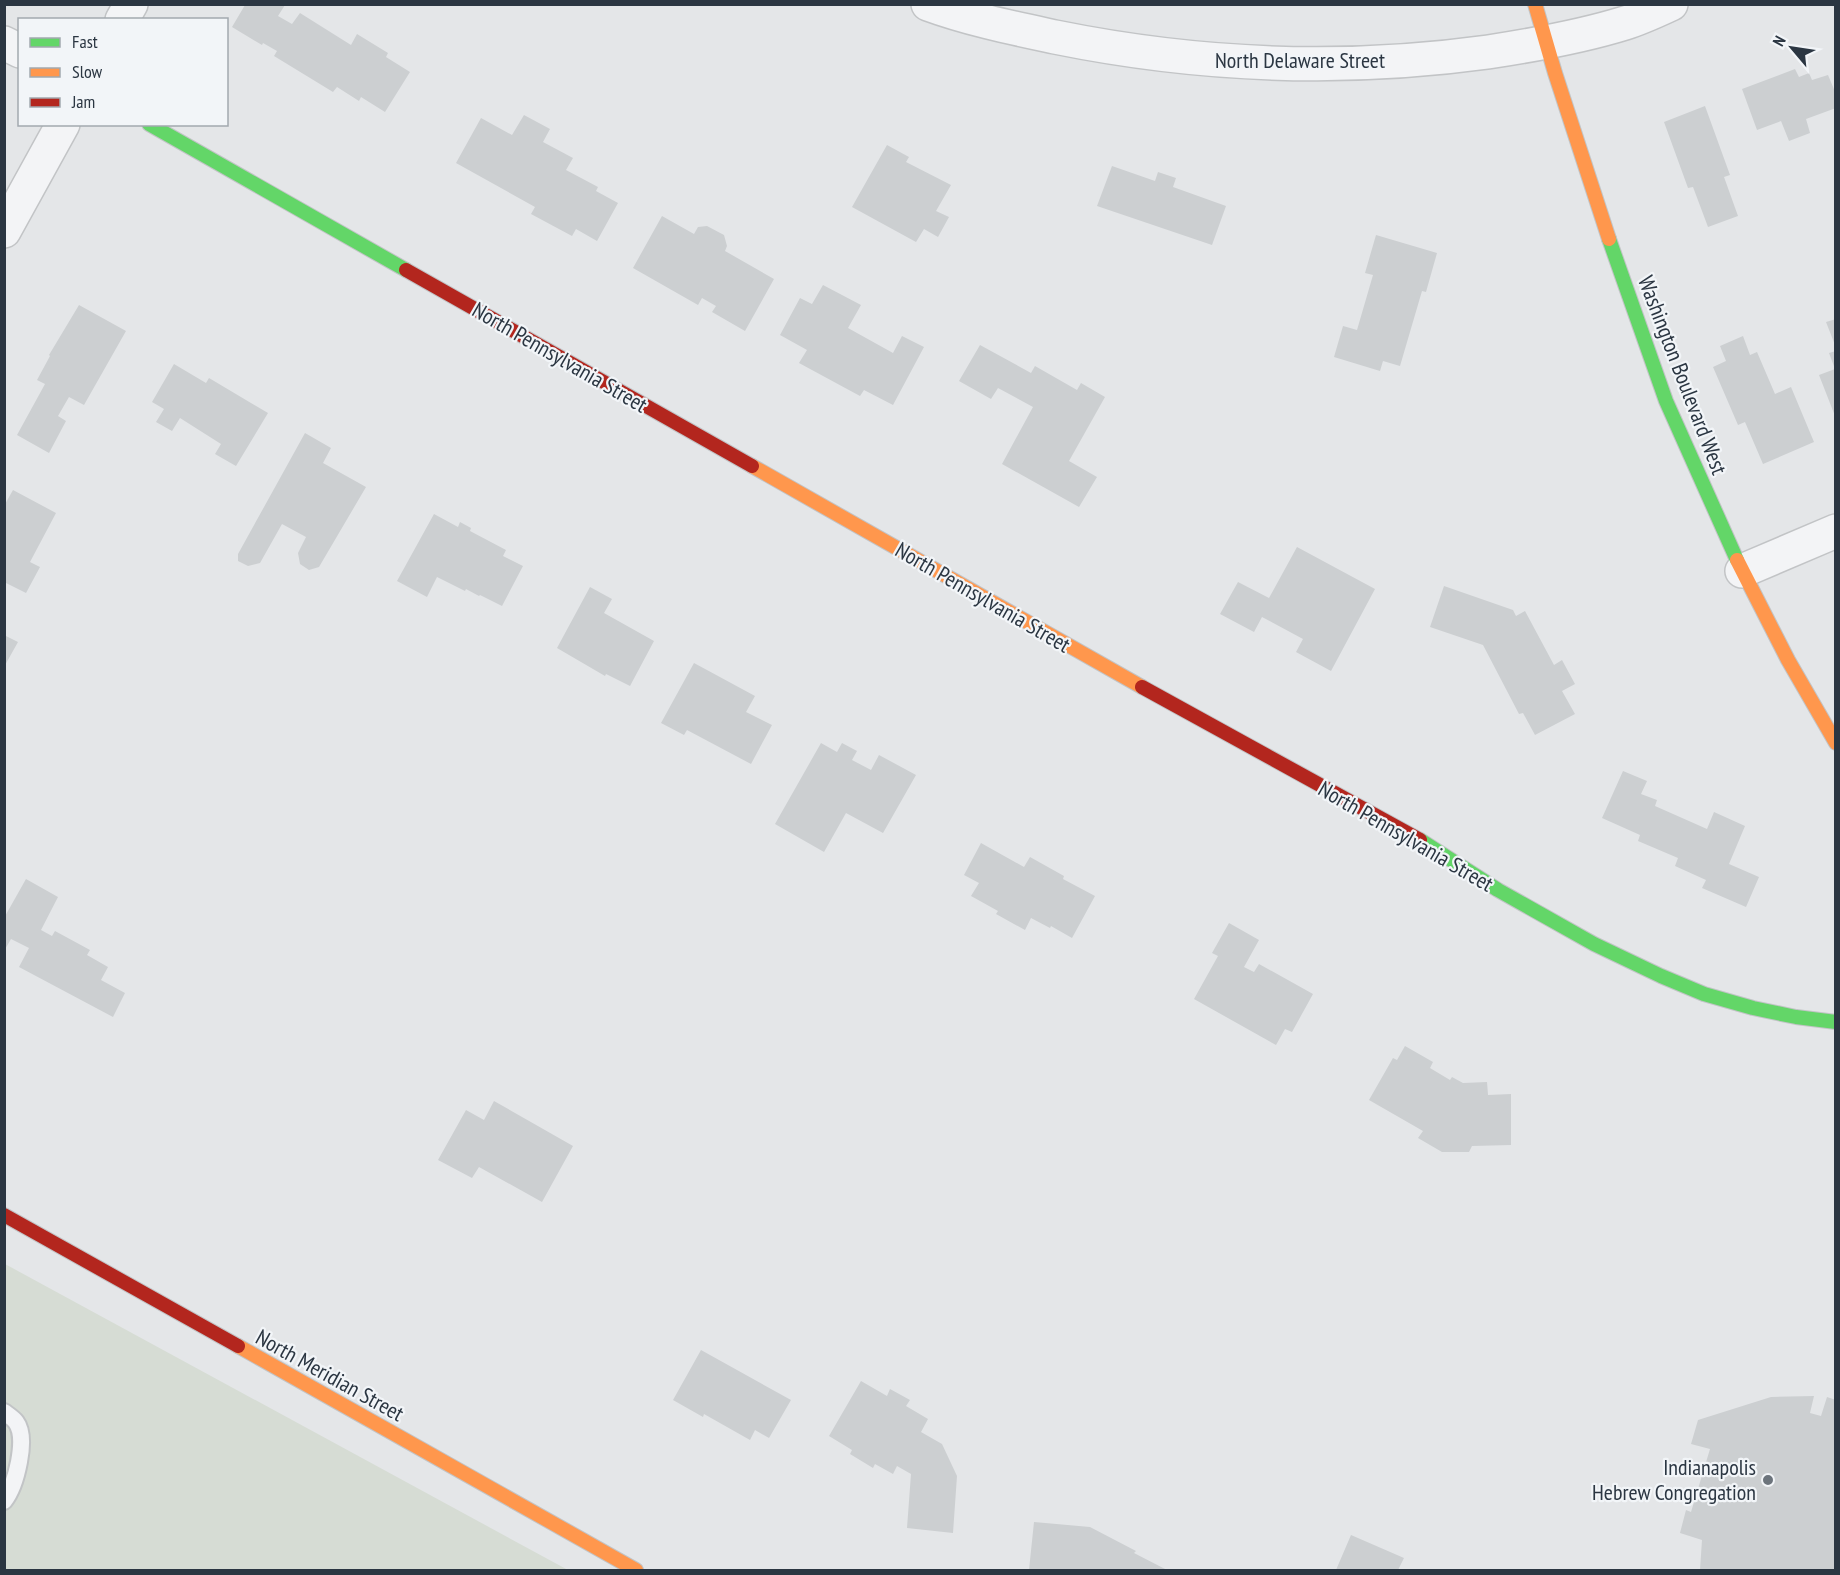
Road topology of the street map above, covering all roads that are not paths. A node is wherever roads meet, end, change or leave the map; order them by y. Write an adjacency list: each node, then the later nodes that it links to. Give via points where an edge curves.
1 (130, 4): 5 (street)
2 (928, 4): 7 (street, North Delaware Street, via 1089,44 1181,58 1272,64 1364,64)
3 (1535, 4): 7 (street, Washington Boulevard West)
4 (1671, 4): 7 (street, North Delaware Street, via 1626,22)
5 (123, 18)
6 (4, 43): 8 (street)
7 (1545, 43): 13 (street, Washington Boulevard West, via 1666,401)
8 (18, 50)
9 (62, 126): 11 (street)
10 (152, 126): 15 (street, North Pennsylvania Street, via 1150,692 1427,844 1594,944 1713,996 1753,1008)
11 (4, 231)
12 (1836, 531): 13 (street)
13 (1742, 571): 14 (street, Washington Boulevard West)
14 (1836, 743)
15 (1836, 1022)
16 (4, 1215): 19 (street, North Meridian Street)
17 (4, 1412): 18 (lane, via 17,1422 21,1442 17,1473)
18 (4, 1501)
19 (636, 1570)

